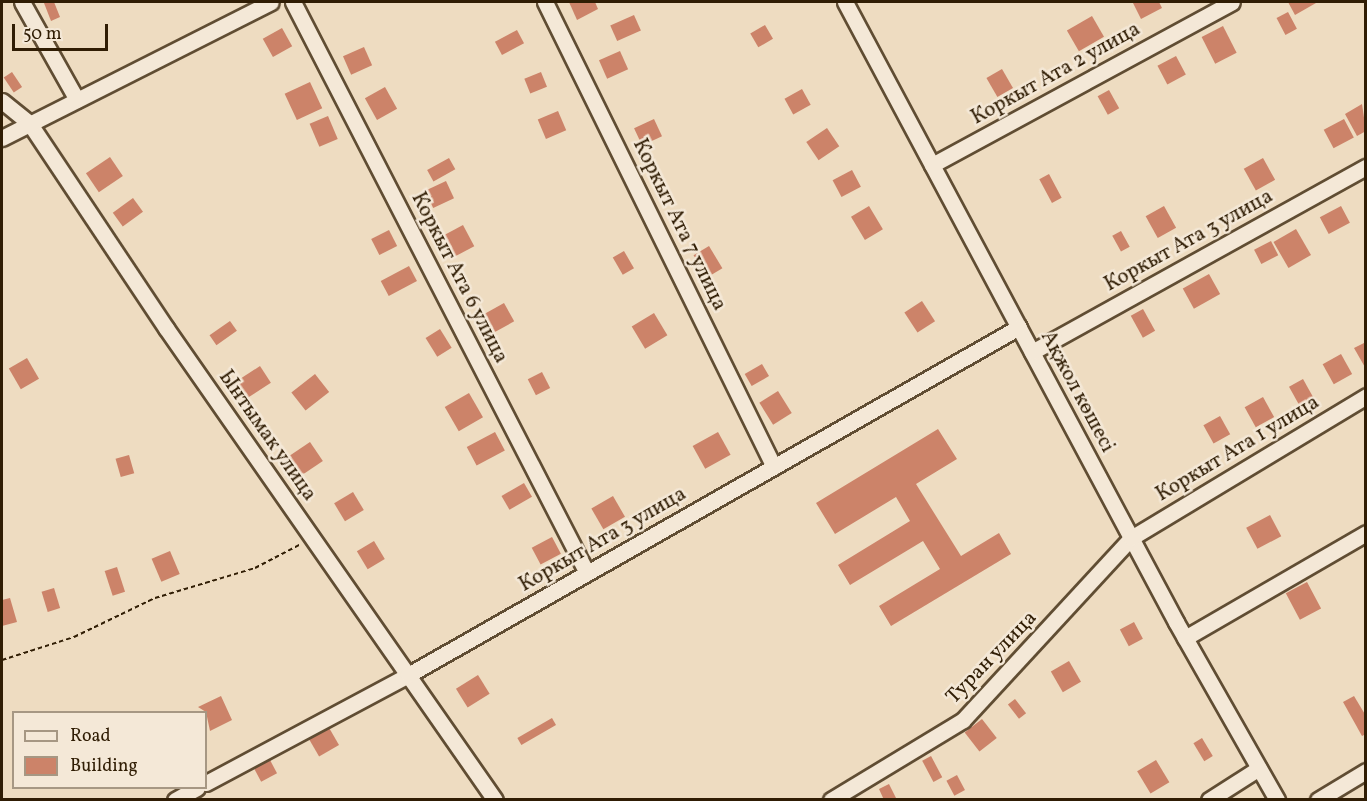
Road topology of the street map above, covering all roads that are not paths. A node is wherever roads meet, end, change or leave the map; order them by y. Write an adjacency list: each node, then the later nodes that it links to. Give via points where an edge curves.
1 (22, 2): 7 (street)
2 (271, 2): 7 (street)
3 (293, 2): 19 (street, Коркыт Ата 6 улица)
4 (545, 2): 16 (street, Коркыт Ата 7 улица)
5 (845, 2): 11 (street, Ақжол көшесі)
6 (1232, 2): 11 (street, Коркыт Ата 2 улица)
7 (76, 100): 9 (street)
8 (2, 101): 9 (street, Ынтымак улица)
9 (30, 124): 10 (street); 21 (street, Ынтымак улица)
10 (2, 138)
11 (932, 165): 13 (street, Ақжол көшесі)
12 (1365, 167): 14 (street, Коркыт Ата 3 улица)
13 (1019, 327): 14 (street, Ақжол көшесі); 16 (street, Коркыт Ата 3 улица)
14 (1032, 352): 18 (street, Ақжол көшесі)
15 (1365, 396): 18 (street, Коркыт Ата 1 улица)
16 (774, 467): 19 (street, Коркыт Ата 3 улица)
17 (1365, 533): 20 (street)
18 (1131, 538): 20 (street, Ақжол көшесі); 28 (street, Туран улица, via 963,720)
19 (587, 573): 21 (street, Коркыт Ата 3 улица)
20 (1185, 638): 22 (street, Ақжол көшесі)
21 (408, 675): 24 (street, Коркыт Ата 3 улица); 27 (street, Ынтымак улица)
22 (1259, 768): 29 (street); 30 (street, Ақжол көшесі)
23 (1365, 771): 31 (street)
24 (207, 782)
25 (196, 789): 26 (street)
26 (175, 800)
27 (495, 800)
28 (831, 800)
29 (1209, 800)
30 (1277, 800)
31 (1318, 800)

